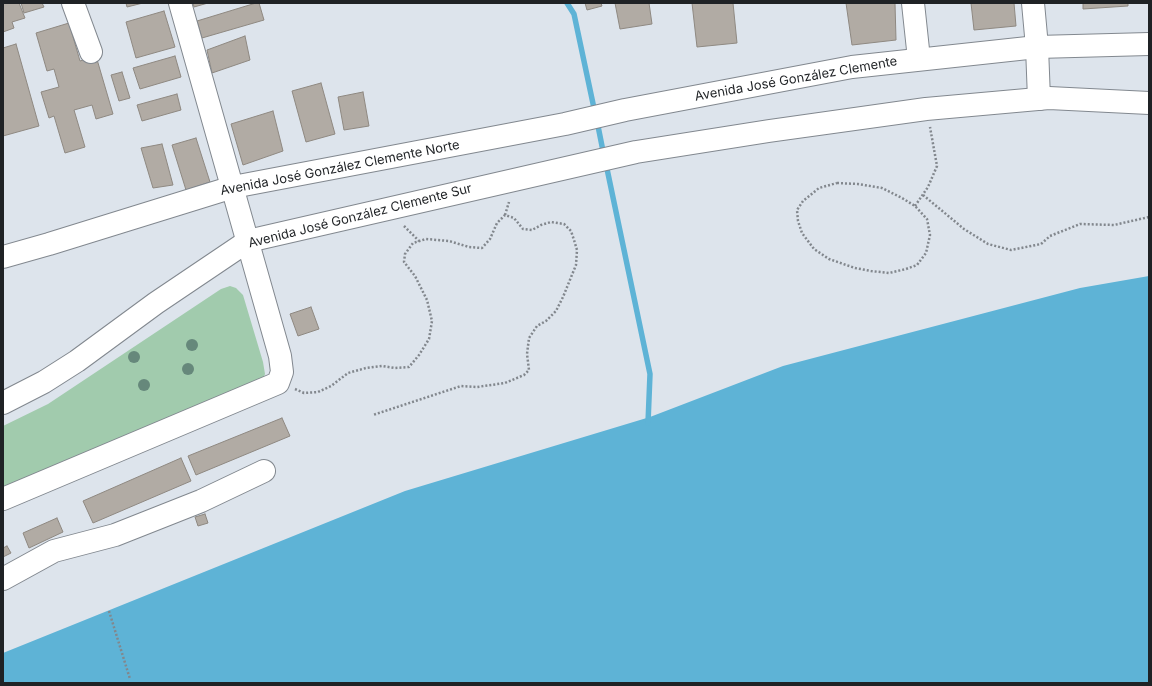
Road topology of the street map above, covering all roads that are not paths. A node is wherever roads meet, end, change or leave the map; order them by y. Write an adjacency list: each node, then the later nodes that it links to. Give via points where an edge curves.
1 (73, 3): 7 (main road)
2 (180, 3): 12 (main road)
3 (912, 3): 8 (main road)
4 (1033, 3): 6 (main road)
5 (1149, 44): 6 (main road, Avenida José González Clemente)
6 (1037, 47): 8 (main road, Avenida José González Clemente); 9 (main road)
7 (91, 52)
8 (919, 59): 11 (main road, Avenida José González Clemente, via 852,67 625,110)
9 (1039, 99): 10 (main road); 13 (main road, Avenida José González Clemente Sur, via 926,109 636,152)
10 (1149, 103)
11 (565, 124): 12 (main road, Avenida José González Clemente Norte)
12 (233, 187): 13 (main road); 14 (main road, Avenida José González Clemente Norte)
13 (248, 241): 15 (main road, Avenida José González Clemente Sur, via 156,303 77,361); 17 (main road, via 280,356 282,372 278,383)
14 (3, 257)
15 (3, 403)
16 (264, 471): 18 (main road, via 201,501 115,535 54,551)
17 (3, 499)
18 (3, 579)

